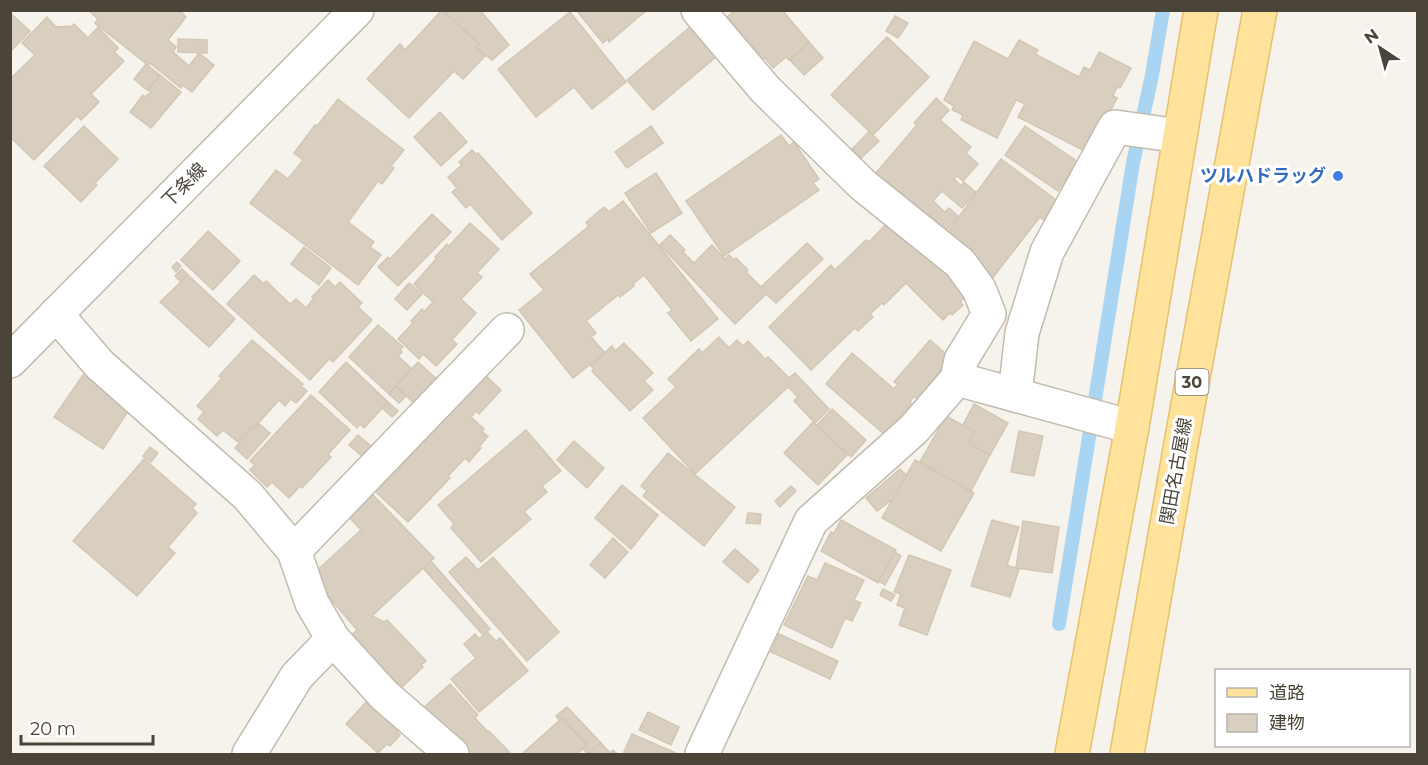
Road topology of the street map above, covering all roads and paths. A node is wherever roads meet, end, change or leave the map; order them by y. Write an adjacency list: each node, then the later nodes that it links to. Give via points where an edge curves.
1 (357, 10): 6 (street, 下条線)
2 (698, 10): 7 (street, via 765,89 855,177 960,263 979,289)
3 (1202, 10): 5 (main road)
4 (1260, 10): 20 (main road, 関田名古屋線 / 30)
5 (1180, 136): 9 (street, via 1115,127 1047,252); 13 (main road)
6 (56, 314): 10 (street, 下条線); 14 (street, via 100,365 248,496)
7 (989, 314): 9 (street); 11 (street, via 961,360)
8 (507, 330): 14 (street)
9 (1022, 333): 12 (street)
10 (10, 361)
11 (957, 379): 12 (street); 18 (street, via 914,429 811,521)
12 (1015, 395): 13 (street)
13 (1132, 427): 19 (main road)
14 (294, 551): 15 (street, via 312,603)
15 (333, 639): 16 (street, via 297,676); 17 (street, via 384,695)
16 (249, 754)
17 (452, 754)
18 (702, 754)
19 (1072, 754)
20 (1127, 754)

